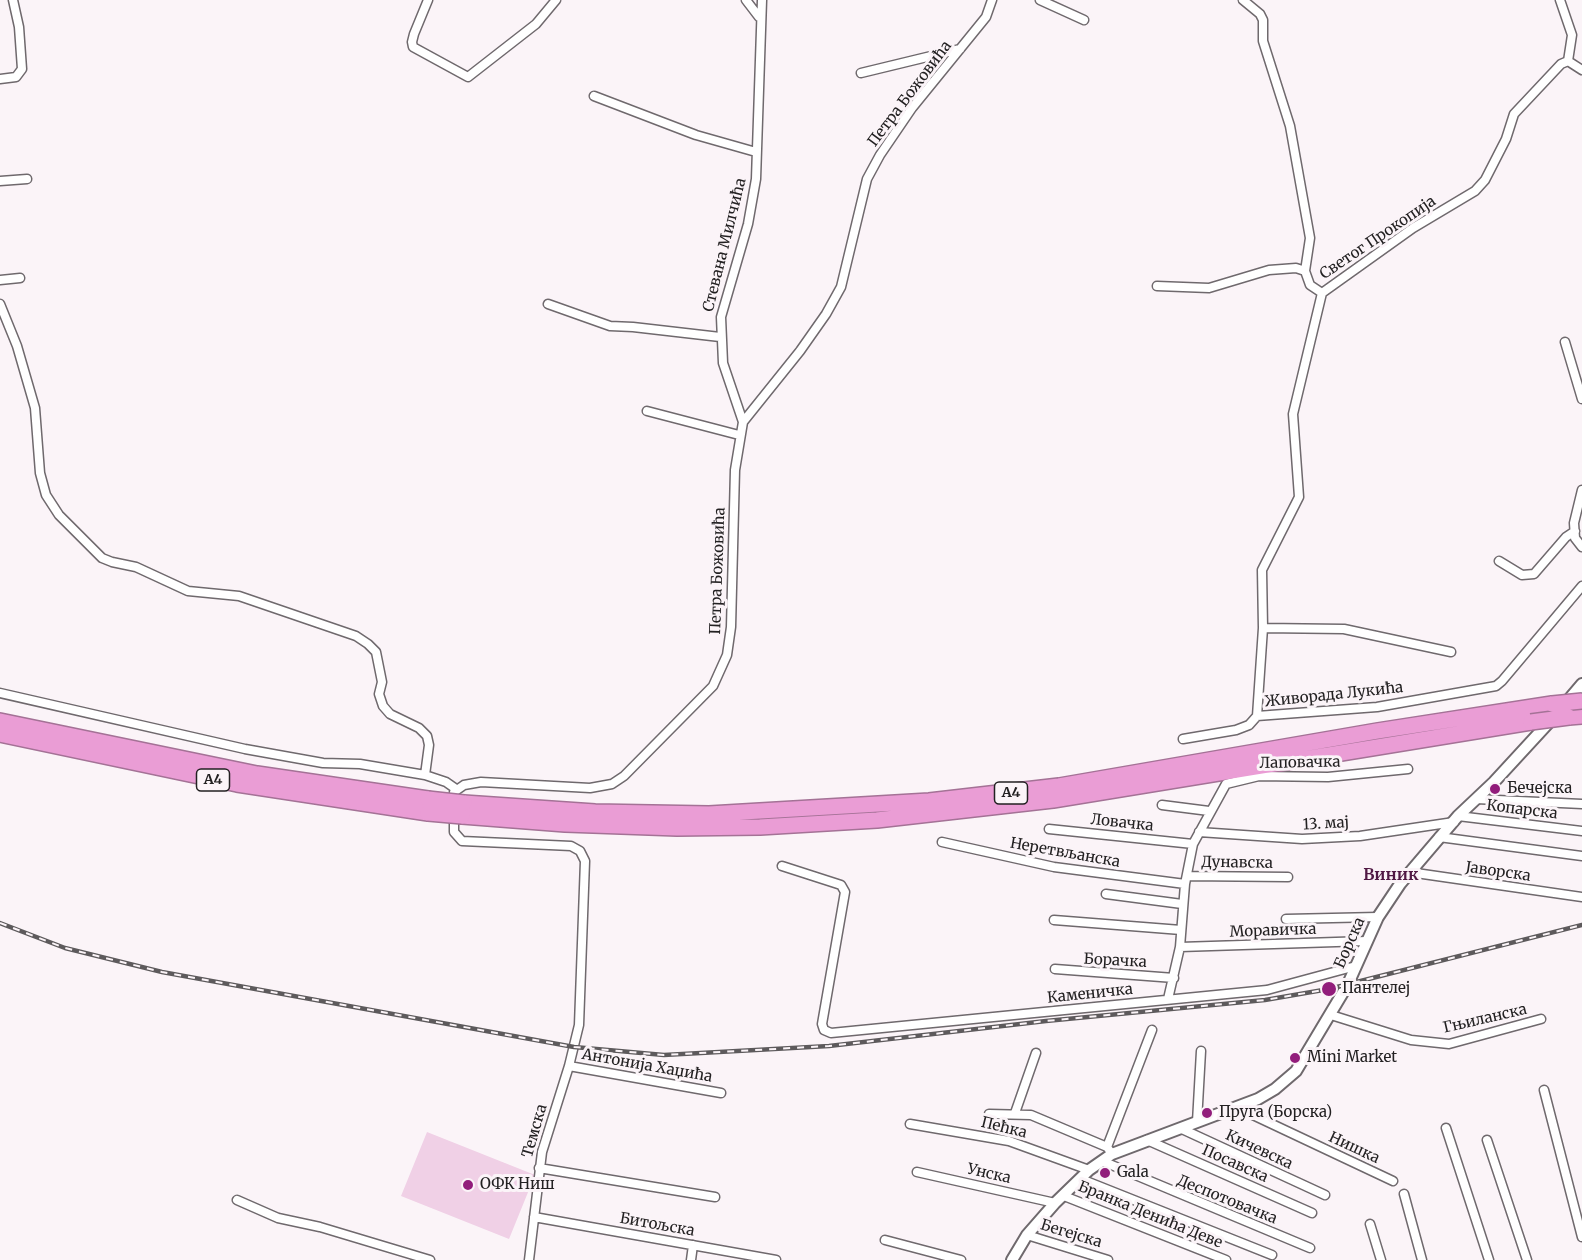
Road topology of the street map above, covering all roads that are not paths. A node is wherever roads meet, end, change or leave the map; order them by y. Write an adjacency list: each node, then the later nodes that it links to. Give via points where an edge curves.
1 (13, 0): 18 (street, via 22,69 16,77)
2 (428, 0): 3 (street, via 414,34 414,47 468,77 536,24)
3 (556, 0)
4 (746, 0): 10 (street)
5 (762, 0): 10 (street, Стевана Милчића)
6 (992, 0): 14 (street, Петра Божовића, via 986,17)
7 (1040, 0): 11 (street)
8 (1243, 0): 23 (street, via 1263,20 1263,41 1290,126 1310,238)
9 (1560, 0): 13 (street)
10 (759, 17): 20 (street, Стевана Милчића)
11 (1084, 20)
12 (1582, 28): 13 (street)
13 (1572, 35): 15 (street)
14 (960, 49): 17 (street); 34 (street, Петра Божовића, via 912,108 867,179 841,287 826,314)
15 (1568, 61): 16 (street); 27 (street, Светог Прокопија, via 1514,114 1506,139 1475,191 1413,228)
16 (1582, 70)
17 (861, 73)
18 (0, 79)
19 (594, 96): 20 (street, via 696,135)
20 (756, 152): 30 (street, Стевана Милчића, via 748,224 721,317)
21 (27, 179): 22 (street)
22 (0, 182)
23 (1305, 271): 26 (street, via 1269,270 1209,288); 27 (street, via 1310,285)
24 (20, 278): 25 (street)
25 (0, 280)
26 (1158, 286)
27 (1322, 292): 41 (street, Светог Прокопија, via 1293,414 1299,497 1262,570)
28 (0, 304): 52 (street, via 35,408 40,473 46,495 59,515 102,558 111,562 146,571 188,591 239,596 356,636 368,644 376,652 383,706 427,736)
29 (548, 304): 30 (street, via 610,326)
30 (720, 337): 34 (street, Стевана Милчића, via 723,363)
31 (1565, 342): 32 (street)
32 (1582, 399)
33 (647, 411): 35 (street)
34 (743, 422): 35 (street, Петра Божовића)
35 (739, 435): 53 (street, Петра Божовића, via 731,627 728,655 714,686 612,784 590,788 481,782)
36 (1582, 490): 37 (street)
37 (1575, 531): 38 (street); 39 (street, via 1534,574 1522,575)
38 (1582, 547)
39 (1499, 561)
40 (1582, 586): 46 (street, Живорада Лукића, via 1496,686 1377,707)
41 (1263, 628): 42 (street, via 1344,629); 46 (street, Светог Прокопија)
42 (1451, 652)
43 (1582, 684): 54 (street, Борска)
44 (0, 693): 52 (street, via 245,749)
45 (1582, 701): 58 (highway, A4, bridge, via 1377,731 1049,788 929,801 709,814)
46 (1257, 716): 50 (street, via 1254,722 1236,730)
47 (1576, 717): 58 (highway, A4, bridge, via 1053,800 877,820 760,827 650,827)
48 (0, 721): 57 (highway, A4)
49 (0, 734): 57 (highway, A4, via 200,777 337,801)
50 (1183, 739)
51 (1408, 769): 59 (street, Лаповачка, via 1328,777 1240,778 1226,784)
52 (425, 775): 53 (street)
53 (456, 789): 90 (street, Темска, via 454,832 462,841 571,846 584,856 579,1025)
54 (1476, 799): 55 (street); 60 (street, Борска)
55 (1582, 804)
56 (1162, 805): 59 (street)
57 (428, 806): 58 (highway, A4, bridge)
58 (463, 810)
59 (1209, 811): 63 (street, Лаповачка)
60 (1456, 819): 62 (street, Копарска); 63 (street, 13. мај, via 1360,836 1302,839); 64 (street, Борска)
61 (1049, 829): 66 (street, Ловачка)
62 (1582, 831)
63 (1199, 832): 66 (street, Лаповачка)
64 (1439, 837): 67 (street); 69 (street, Борска)
65 (942, 843): 71 (street, Неретвљанска, via 1053,867)
66 (1193, 844): 71 (street, Лаповачка)
67 (1582, 856)
68 (782, 866): 84 (street, Каменичка, via 841,885 844,892 822,1024 825,1031)
69 (1409, 872): 73 (street, Јаворска); 75 (street, Борска)
70 (1288, 877): 71 (street, Дунавска)
71 (1186, 880): 74 (street, Лаповачка)
72 (1106, 894): 74 (street)
73 (1582, 897)
74 (1182, 904): 78 (street, Лаповачка)
75 (1378, 916): 76 (street); 79 (street, Борска)
76 (1286, 919)
77 (1054, 920): 78 (street)
78 (1181, 930): 80 (street, Лаповачка)
79 (1367, 941): 80 (street, Моравичка); 81 (street, Борска)
80 (1180, 947): 83 (street, Лаповачка)
81 (1356, 966): 84 (street, Каменичка, via 1267,990); 85 (street, Борска)
82 (1055, 969): 83 (street, Борачка)
83 (1174, 978): 84 (street, Лаповачка)
84 (1168, 999)
85 (1331, 1015): 86 (street, Гњиланска, via 1411,1040 1449,1044); 93 (street, Борска, via 1296,1071 1275,1089)
86 (1541, 1019)
87 (1152, 1030): 102 (street)
88 (1201, 1051): 96 (street)
89 (1036, 1053): 94 (street)
90 (569, 1066): 92 (street, Антонија Хаџића); 104 (street, Темска)
91 (1544, 1090): 117 (street)
92 (721, 1093)
93 (1238, 1108): 96 (street, Борска); 107 (street, Нишка)
94 (1015, 1113): 95 (street); 102 (street, via 1031,1115)
95 (989, 1114)
96 (1197, 1122): 99 (street, Борска)
97 (910, 1124): 106 (street, Пећка, via 1010,1141)
98 (1446, 1128): 132 (street)
99 (1182, 1129): 100 (street, Борска); 109 (street, Кичевска)
100 (1147, 1140): 102 (street, Борска); 113 (street, Посавска)
101 (1487, 1140): 133 (street)
102 (1110, 1151): 103 (street, Борска)
103 (1102, 1161): 106 (street, Борска); 120 (street, Деспотовачка)
104 (539, 1168): 110 (street); 114 (street, Темска)
105 (917, 1172): 112 (street, Унска)
106 (1085, 1174): 112 (street, Борска); 121 (street, Пећка)
107 (1393, 1181)
108 (1404, 1194): 131 (street)
109 (1324, 1195)
110 (715, 1197)
111 (237, 1200): 122 (street, via 278,1218)
112 (1060, 1200): 116 (street, Борска); 129 (street, Бранка Денића Деве)
113 (1312, 1213)
114 (534, 1217): 119 (street, Битољска); 123 (street, Темска)
115 (1370, 1224): 130 (street)
116 (1027, 1234): 127 (street, Борска); 128 (street, Бегејска)
117 (1582, 1236)
118 (885, 1240): 126 (street)
119 (693, 1245): 124 (street); 125 (street, Битољска)
120 (1310, 1248)
121 (1272, 1255)
122 (430, 1260)
123 (530, 1260)
124 (691, 1260)
125 (776, 1260)
126 (961, 1260)
127 (1012, 1260)
128 (1108, 1260)
129 (1226, 1260)
130 (1381, 1260)
131 (1422, 1260)
132 (1490, 1260)
133 (1527, 1260)

